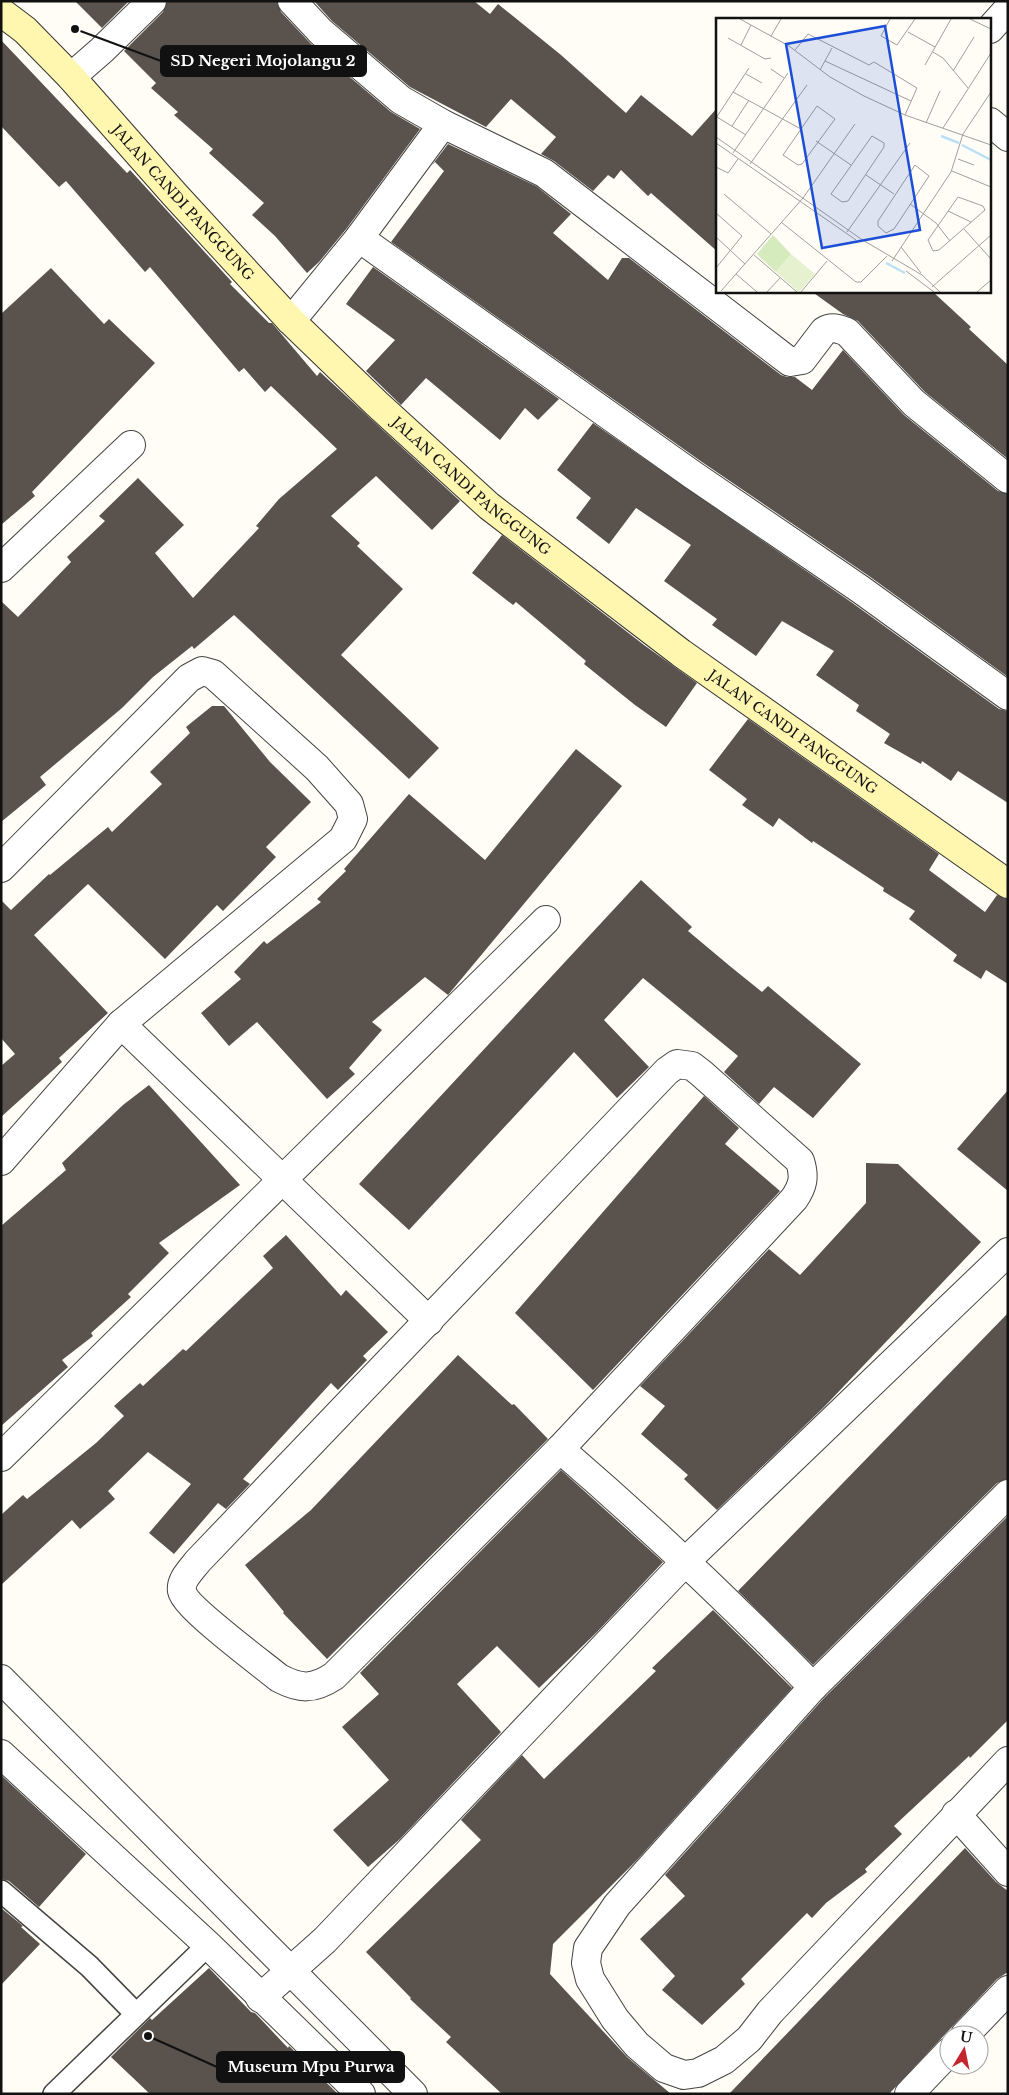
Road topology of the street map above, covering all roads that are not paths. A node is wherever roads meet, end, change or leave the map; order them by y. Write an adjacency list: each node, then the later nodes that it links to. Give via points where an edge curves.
1 (152, 1): 6 (street)
2 (292, 1): 7 (street, via 320,32 401,100)
3 (1008, 9): 5 (street)
4 (1, 12): 6 (main road, JALAN CANDI PANGGUNG, via 25,30)
5 (992, 27)
6 (71, 76): 11 (main road, JALAN CANDI PANGGUNG)
7 (443, 124): 10 (street); 13 (street, via 544,173 790,362 802,360 828,328 847,332 914,403)
8 (992, 124): 9 (street)
9 (1008, 137)
10 (359, 238): 11 (street); 15 (street)
11 (291, 321): 17 (main road, JALAN CANDI PANGGUNG, via 376,404 489,506 681,653)
12 (130, 445): 14 (street)
13 (1008, 479)
14 (1, 568)
15 (1008, 696)
16 (1, 868): 19 (street, via 189,678 202,671 213,674 317,768 348,804 353,819 343,839)
17 (1008, 884)
18 (546, 920): 21 (street)
19 (121, 1024): 20 (street); 21 (street)
20 (1, 1161)
21 (281, 1180): 23 (street); 25 (street)
22 (1008, 1252): 27 (street)
23 (429, 1321): 24 (street, via 193,1567 181,1589 195,1609 279,1678 293,1685 322,1684 334,1676); 24 (street, via 677,1064 692,1066 701,1073 800,1162 803,1181 794,1199)
24 (560, 1449): 27 (street)
25 (1, 1457)
26 (1008, 1494): 29 (street)
27 (685, 1562): 29 (street); 36 (street, via 325,1940)
28 (1, 1679): 36 (street)
29 (813, 1687): 32 (street, via 617,1905 588,1948 586,1963 590,1979 615,2019 637,2045 664,2068 684,2075 698,2073 724,2060 749,2039 770,2012)
30 (1, 1754): 35 (street)
31 (1008, 1760): 32 (street)
32 (956, 1814): 33 (street)
33 (1008, 1872)
34 (1, 1891): 39 (lane, via 89,1966)
35 (208, 1945): 38 (street); 39 (lane)
36 (292, 1970): 38 (street); 42 (street)
37 (1008, 1990): 40 (street)
38 (260, 1998): 44 (street)
39 (136, 2014): 43 (lane)
40 (975, 2025)
41 (939, 2062): 45 (street)
42 (401, 2090)
43 (54, 2094)
44 (360, 2094)
45 (909, 2094)

